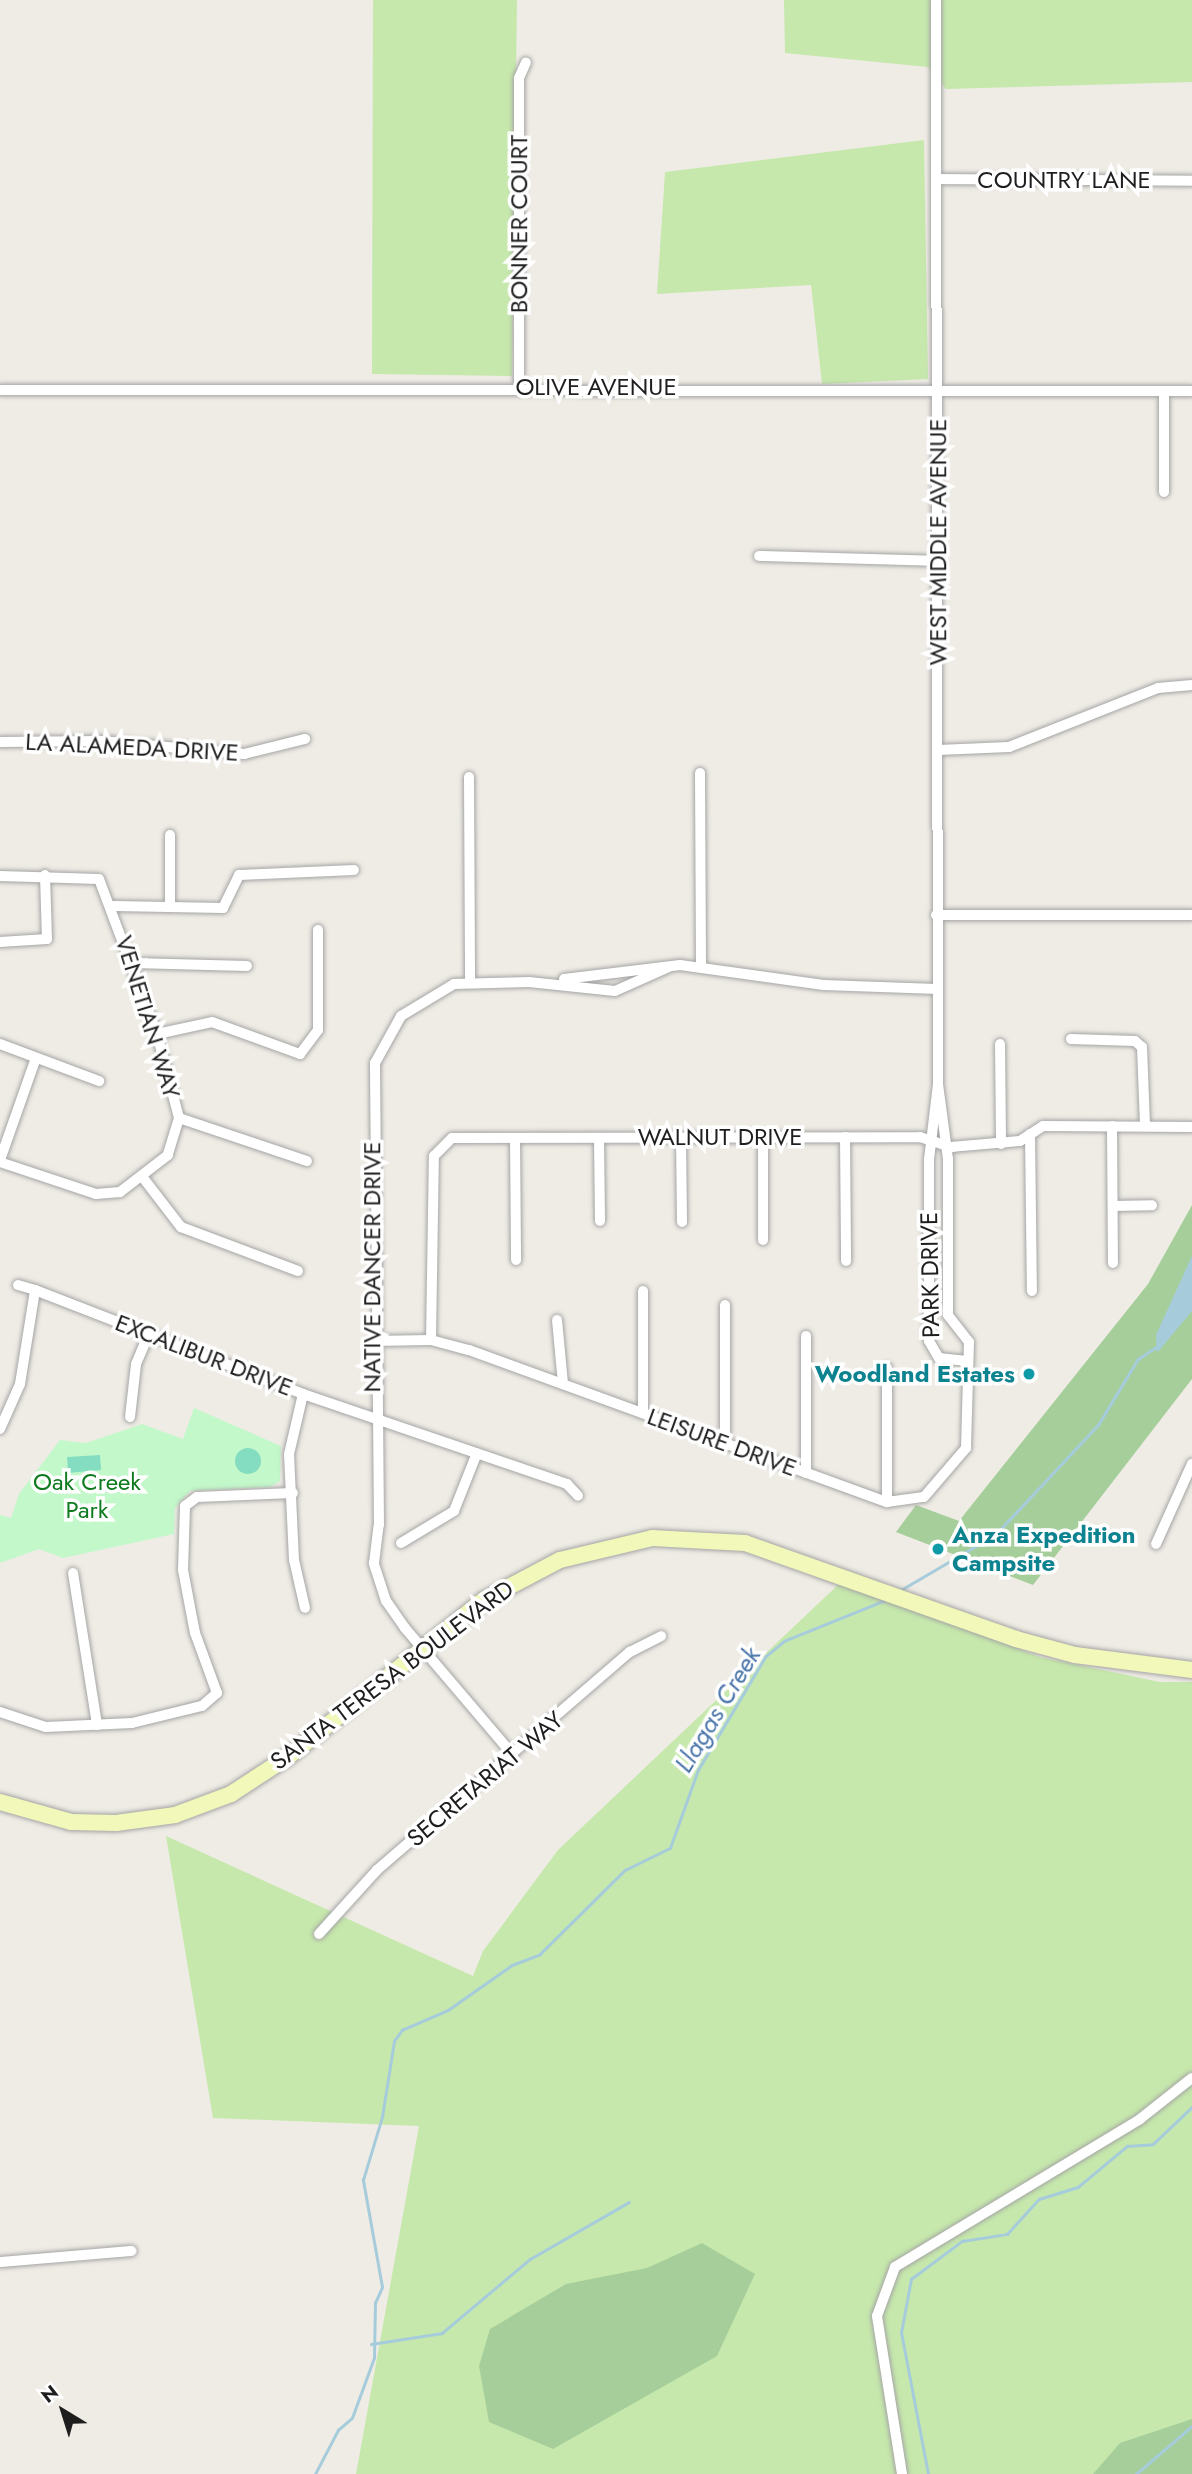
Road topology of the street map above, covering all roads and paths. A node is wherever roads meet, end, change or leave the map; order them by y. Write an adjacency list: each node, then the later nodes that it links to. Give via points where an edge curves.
1 (936, 0): 3 (street, WEST MIDDLE AVENUE)
2 (526, 62): 6 (street, BONNER COURT, via 519,78)
3 (936, 179): 4 (street, COUNTRY LANE); 5 (street, WEST MIDDLE AVENUE)
4 (1192, 181)
5 (938, 386): 6 (street, OLIVE AVENUE); 9 (street, OLIVE AVENUE); 12 (street, WEST MIDDLE AVENUE)
6 (519, 387): 7 (street, OLIVE AVENUE)
7 (0, 390)
8 (1192, 391): 9 (street, OLIVE AVENUE)
9 (1164, 393): 10 (street)
10 (1164, 492)
11 (759, 556): 12 (street)
12 (937, 561): 16 (street, WEST MIDDLE AVENUE)
13 (1192, 685): 16 (street, via 1158,688 1009,747)
14 (305, 739): 15 (street, LA ALAMEDA DRIVE, via 244,754 101,741)
15 (0, 742)
16 (938, 750): 25 (street, WEST MIDDLE AVENUE)
17 (700, 774): 31 (street)
18 (468, 777): 33 (street)
19 (170, 835): 24 (street)
20 (354, 870): 24 (street, via 239,875 223,908)
21 (0, 876): 22 (street, VENETIAN WAY)
22 (45, 876): 23 (street, VENETIAN WAY, via 92,875); 28 (street, via 47,939)
23 (114, 906): 24 (street); 29 (street, VENETIAN WAY)
24 (170, 907)
25 (936, 915): 26 (street); 35 (street, WEST MIDDLE AVENUE)
26 (1192, 915)
27 (318, 930): 36 (street, via 318,1030 300,1054 212,1022)
28 (0, 942)
29 (133, 964): 30 (street); 36 (street, VENETIAN WAY)
30 (247, 966)
31 (701, 966): 32 (street, NATIVE DANCER DRIVE); 35 (street, NATIVE DANCER DRIVE, via 824,985)
32 (668, 967): 34 (street, NATIVE DANCER DRIVE); 34 (street, NATIVE DANCER DRIVE, via 615,991)
33 (470, 980): 34 (street, NATIVE DANCER DRIVE); 77 (street, NATIVE DANCER DRIVE, via 422,1000 401,1016 375,1063)
34 (529, 982)
35 (937, 989): 42 (street, WEST MIDDLE AVENUE)
36 (157, 1034): 43 (street, VENETIAN WAY)
37 (1071, 1039): 45 (street, via 1135,1041 1142,1047)
38 (0, 1044): 40 (street)
39 (1000, 1044): 54 (street)
40 (36, 1058): 41 (street); 56 (street)
41 (99, 1082)
42 (938, 1084): 53 (street, PARK DRIVE); 55 (street, PARK DRIVE)
43 (179, 1118): 57 (street); 58 (street, VENETIAN WAY, via 168,1155)
44 (1112, 1126): 45 (street, WALNUT DRIVE); 47 (street, WALNUT DRIVE, via 1043,1126); 60 (street)
45 (1145, 1126): 46 (street, WALNUT DRIVE)
46 (1192, 1126)
47 (1030, 1134): 54 (street, WALNUT DRIVE); 71 (street)
48 (762, 1137): 49 (street, WALNUT DRIVE); 52 (street, WALNUT DRIVE); 63 (street)
49 (845, 1137): 53 (street, WALNUT DRIVE); 65 (street)
50 (515, 1138): 51 (street, WALNUT DRIVE); 64 (street); 76 (street, WALNUT DRIVE, via 452,1138 434,1156)
51 (599, 1138): 52 (street, WALNUT DRIVE); 61 (street)
52 (681, 1138): 62 (street)
53 (932, 1141): 55 (street, WALNUT DRIVE); 78 (street, PARK DRIVE, via 929,1341 939,1358)
54 (1001, 1144): 55 (street, WALNUT DRIVE)
55 (945, 1145): 78 (street, PARK DRIVE, via 948,1315 966,1332)
56 (0, 1161): 58 (street, VENETIAN WAY, via 96,1194 120,1192)
57 (307, 1161)
58 (144, 1179): 67 (street, via 181,1227)
59 (1152, 1205): 60 (street)
60 (1113, 1206): 66 (street)
61 (600, 1221)
62 (682, 1222)
63 (763, 1240)
64 (516, 1260)
65 (846, 1261)
66 (1113, 1263)
67 (298, 1271)
68 (18, 1284): 69 (street, EXCALIBUR DRIVE)
69 (35, 1290): 74 (street, EXCALIBUR DRIVE); 85 (street, via 20,1384)
70 (643, 1291): 82 (street)
71 (1032, 1291)
72 (725, 1305): 86 (street)
73 (557, 1320): 80 (street)
74 (149, 1333): 81 (street, EXCALIBUR DRIVE); 84 (street, via 136,1364)
75 (806, 1336): 89 (street)
76 (431, 1339): 77 (street, LEISURE DRIVE); 80 (street, LEISURE DRIVE)
77 (373, 1341): 83 (street, NATIVE DANCER DRIVE)
78 (967, 1362): 92 (street, LEISURE DRIVE, via 966,1448 924,1497)
79 (887, 1368): 92 (street)
80 (563, 1384): 82 (street, LEISURE DRIVE)
81 (303, 1394): 83 (street, EXCALIBUR DRIVE); 90 (street, via 292,1422)
82 (643, 1413): 86 (street, LEISURE DRIVE)
83 (374, 1414): 87 (street, EXCALIBUR DRIVE); 98 (street, NATIVE DANCER DRIVE, via 379,1525 374,1563 386,1601)
84 (130, 1417)
85 (0, 1429)
86 (725, 1443): 89 (street, LEISURE DRIVE)
87 (477, 1453): 91 (street, EXCALIBUR DRIVE, via 567,1484); 93 (street, via 454,1511)
88 (1192, 1464): 94 (street)
89 (806, 1473): 92 (street, LEISURE DRIVE)
90 (293, 1493): 96 (street, via 294,1560); 101 (street, via 197,1497 186,1506 183,1570 195,1633 218,1693 202,1706)
91 (578, 1496)
92 (887, 1503)
93 (401, 1543)
94 (1156, 1544)
95 (73, 1573): 101 (street)
96 (305, 1608)
97 (660, 1636): 102 (street, SECRETARIAT WAY, via 630,1652)
98 (422, 1650): 99 (main road, SANTA TERESA BOULEVARD, via 526,1575 603,1547 652,1538 745,1543 1075,1655); 102 (street, NATIVE DANCER DRIVE); 103 (main road, SANTA TERESA BOULEVARD, via 289,1756 231,1794 176,1815 71,1822)
99 (1192, 1670)
100 (0, 1712): 101 (street, via 46,1727)
101 (97, 1725)
102 (513, 1755): 104 (street, SECRETARIAT WAY, via 377,1870)
103 (0, 1802)
104 (319, 1934)
105 (1192, 2078): 108 (street, via 1140,2119 895,2267 877,2316)
106 (132, 2251): 107 (street)
107 (0, 2262)
108 (902, 2474)

